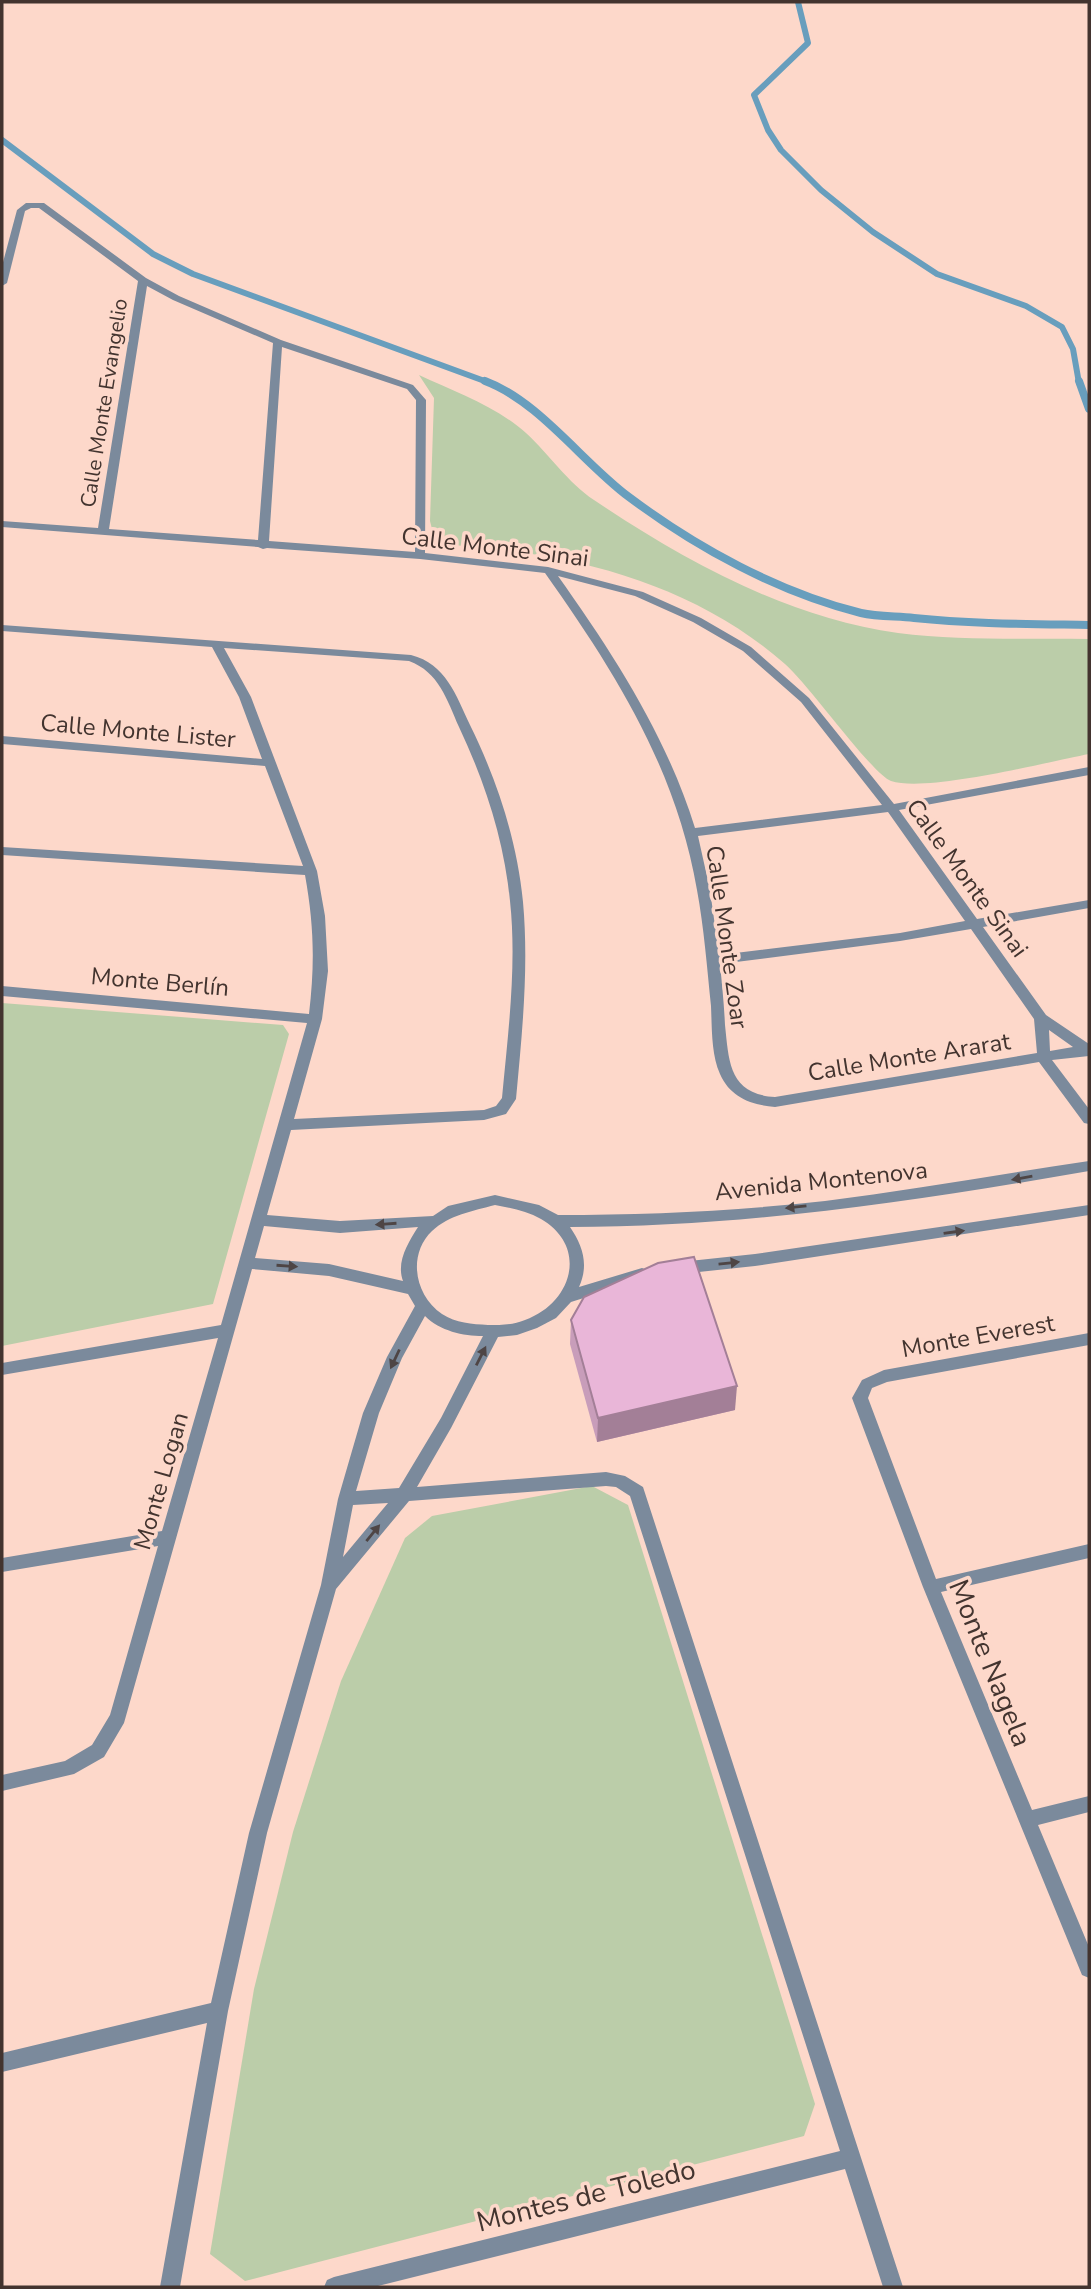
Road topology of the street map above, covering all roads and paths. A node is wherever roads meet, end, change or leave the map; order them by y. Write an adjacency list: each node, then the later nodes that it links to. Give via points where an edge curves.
1 (143, 280): 2 (street, via 44,206 33,204 20,210); 3 (street); 5 (street, Calle Monte Evangelio)
2 (2, 283)
3 (278, 342): 6 (street); 7 (street, via 415,391 421,400)
4 (2, 524): 5 (street, Calle Monte Sinai)
5 (103, 533): 6 (street, Calle Monte Sinai)
6 (262, 545): 7 (street, Calle Monte Sinai)
7 (420, 556): 8 (street, Calle Monte Sinai)
8 (548, 570): 14 (street, Calle Monte Sinai, via 639,594 747,649 805,701); 15 (street, Calle Monte Zoar, via 634,700)
9 (2, 628): 10 (street)
10 (216, 644): 12 (street, Monte Logan, via 245,697); 28 (street, via 429,663 468,732 498,807 517,901 518,1004 509,1099 501,1110 484,1115)
11 (2, 740): 12 (street, Calle Monte Lister)
12 (270, 763): 17 (street, Monte Logan)
13 (1089, 772): 14 (street)
14 (891, 808): 15 (street); 19 (street, Calle Monte Sinai)
15 (691, 833): 20 (street, Calle Monte Zoar)
16 (2, 851): 17 (street)
17 (311, 871): 23 (street, Monte Logan, via 321,971)
18 (1089, 904): 19 (street)
19 (977, 925): 20 (street); 22 (street, Calle Monte Sinai)
20 (713, 960): 26 (street, Calle Monte Zoar, via 722,1060 725,1074)
21 (2, 991): 23 (street, Monte Berlín)
22 (1041, 1018): 24 (street); 25 (street)
23 (315, 1019): 28 (street, Monte Logan)
24 (1089, 1050): 25 (street, Calle Monte Ararat)
25 (1044, 1059): 26 (street, Calle Monte Ararat, via 775,1102 755,1100); 27 (street)
26 (737, 1090)
27 (1089, 1119)
28 (285, 1125): 31 (street, Monte Logan)
29 (1089, 1166): 33 (street, Avenida Montenova, one-way to 33, via 901,1197 635,1223)
30 (1089, 1210): 36 (street, one-way to 30, via 661,1270 755,1261)
31 (258, 1220): 32 (street, one-way to 31, via 340,1227); 34 (street, Monte Logan)
32 (432, 1221): 33 (street, via 450,1209 495,1200 518,1202); 35 (street, via 417,1235 409,1253)
33 (556, 1222): 36 (street, via 570,1238 577,1258 576,1278)
34 (246, 1263): 35 (street, one-way to 35, via 329,1270); 38 (street, Monte Logan)
35 (411, 1289): 37 (street)
36 (567, 1297): 39 (street, via 536,1322)
37 (423, 1306): 39 (street, via 453,1325); 44 (street, one-way to 44, via 371,1413)
38 (227, 1330): 41 (street); 45 (street, Monte Logan)
39 (492, 1332): 43 (street, one-way to 39)
40 (1089, 1339): 42 (street, Monte Everest)
41 (2, 1369)
42 (875, 1379): 49 (street, Monte Nagela, via 862,1391 861,1408)
43 (403, 1496): 44 (street); 48 (street, one-way to 43); 56 (street, via 606,1479 620,1481 637,1492)
44 (346, 1499): 48 (street)
45 (168, 1537): 47 (street); 50 (street, Monte Logan, via 118,1717 98,1751 68,1768)
46 (1089, 1551): 49 (street)
47 (2, 1565)
48 (329, 1585): 54 (street, via 258,1833)
49 (931, 1587): 52 (street, Monte Nagela)
50 (2, 1783)
51 (1089, 1804): 52 (street)
52 (1027, 1820): 53 (street, Monte Nagela)
53 (1089, 1969)
54 (219, 2011): 55 (street); 57 (street)
55 (2, 2063)
56 (852, 2158): 58 (street, Montes de Toledo); 59 (street)
57 (170, 2287)
58 (334, 2287)
59 (893, 2287)

